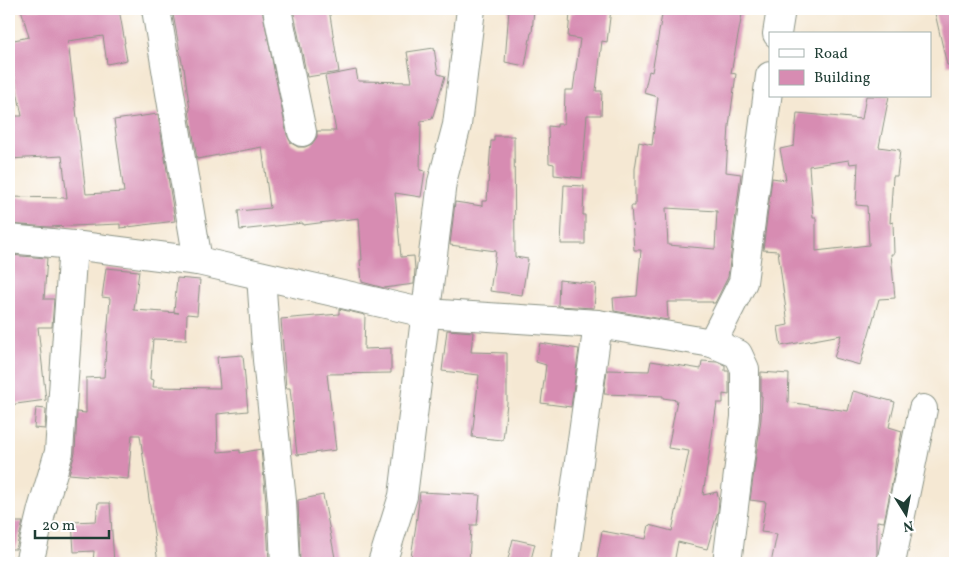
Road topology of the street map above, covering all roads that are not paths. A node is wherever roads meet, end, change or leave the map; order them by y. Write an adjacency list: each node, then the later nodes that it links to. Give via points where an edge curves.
1 (156, 9): 10 (street)
2 (277, 9): 7 (street)
3 (471, 9): 12 (street, via 457,125 442,182)
4 (781, 9): 5 (street)
5 (777, 32)
6 (769, 83): 14 (street, via 742,282)
7 (302, 132)
8 (9, 239): 9 (street)
9 (73, 245): 10 (street); 16 (street, via 59,452)
10 (198, 261): 11 (street)
11 (261, 276): 12 (street); 17 (street)
12 (426, 313): 13 (street); 18 (street, via 403,496)
13 (598, 324): 14 (street); 19 (street)
14 (712, 343): 20 (street, via 738,354 745,369 745,418)
15 (923, 408): 21 (street)
16 (30, 563)
17 (285, 563)
18 (382, 563)
19 (565, 563)
20 (727, 563)
21 (891, 563)

